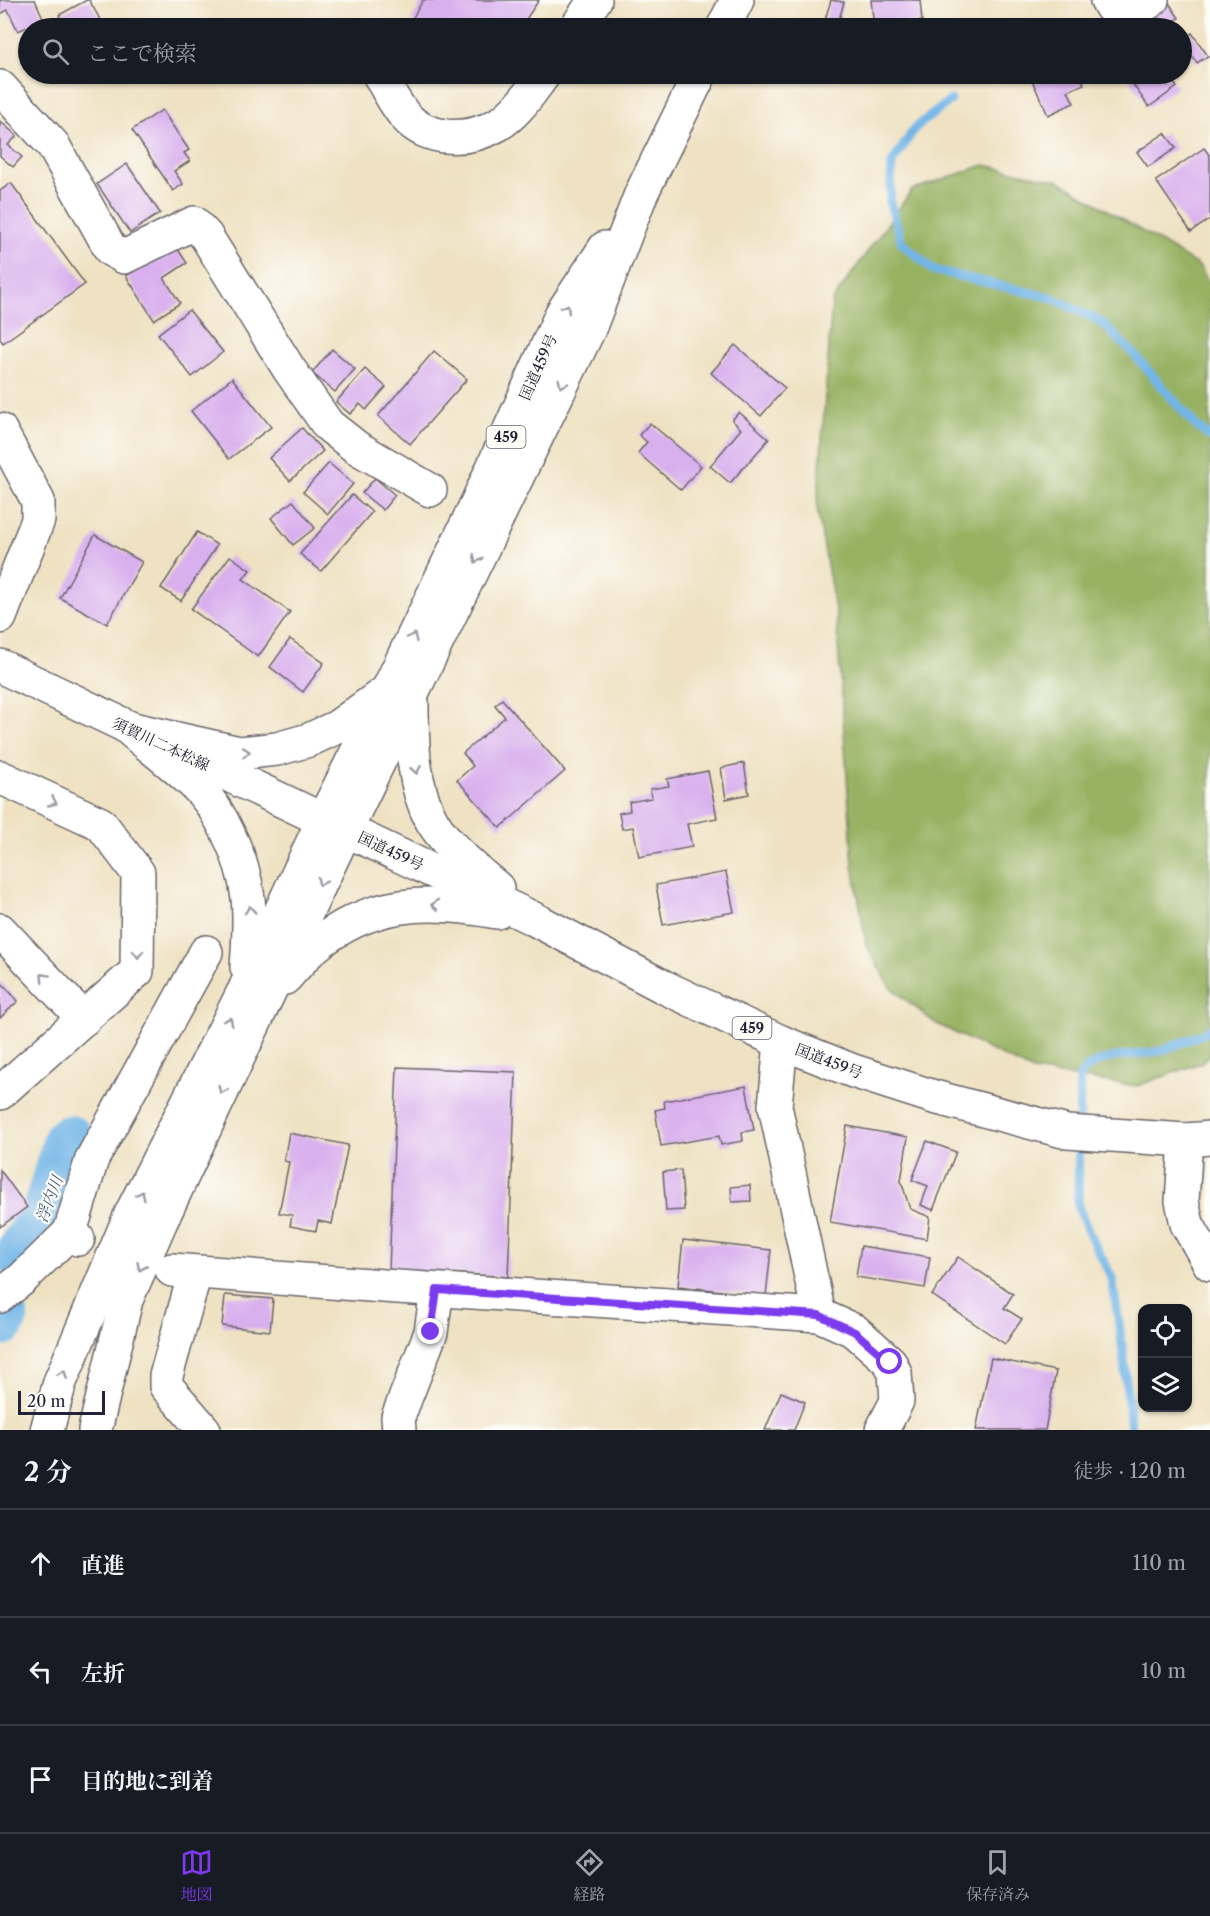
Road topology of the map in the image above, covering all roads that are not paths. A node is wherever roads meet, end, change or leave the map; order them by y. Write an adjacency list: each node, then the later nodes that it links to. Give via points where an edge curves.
1 (595, 0): 5 (main road)
2 (737, 0): 6 (main road)
3 (1107, 0): 4 (main road, via 1120,15 1133,13)
4 (1152, 0)
5 (583, 18)
6 (728, 18)
7 (385, 84): 8 (main road, via 414,123 434,135 462,137 498,125)
8 (536, 84)
9 (695, 84): 15 (main road, 国道459号 / 459, via 641,194 562,313 477,503)
10 (0, 87): 12 (main road, via 53,145 111,250 124,257 194,223 328,425 356,447)
11 (0, 430): 13 (main road, via 38,501 38,520)
12 (430, 490)
13 (0, 616)
14 (0, 666): 16 (main road, 須賀川二本松線)
15 (400, 691): 16 (main road, one-way to 15, via 240,753 277,748 309,740); 18 (main road, 国道459号 / 459); 19 (main road, one-way to 19, via 420,790 432,822 465,861)
16 (128, 728): 18 (main road, 須賀川二本松線); 22 (main road, one-way to 16, via 248,889 240,857 220,816 201,791)
17 (0, 777): 23 (main road, one-way to 23, via 101,824 138,873 137,971)
18 (334, 824): 19 (main road, 国道459号 / 459); 22 (main road)
19 (534, 919): 22 (main road, one-way to 22, via 457,905 394,908 338,930); 24 (main road, 国道459号 / 459)
20 (0, 930): 23 (main road, one-way to 20)
21 (206, 951): 29 (main road, via 92,1159 74,1235)
22 (255, 994): 31 (main road, one-way to 22, via 60,1382 131,1214); 32 (main road, one-way to 32, via 126,1300)
23 (84, 1019): 25 (main road)
24 (781, 1042): 26 (main road, 国道459号 / 459, via 853,1071 1067,1132); 30 (main road, via 775,1106)
25 (0, 1093)
26 (1198, 1139): 27 (main road, via 1182,1201 1187,1224)
27 (1210, 1264)
28 (437, 1290): 30 (main road); 33 (main road, via 184,1271 166,1386); 34 (main road, via 431,1332 398,1417)
29 (0, 1296)
30 (819, 1315): 35 (main road, via 855,1332 890,1362 897,1401)
31 (47, 1430)
32 (95, 1430)
33 (204, 1430)
34 (399, 1430)
35 (882, 1430)

